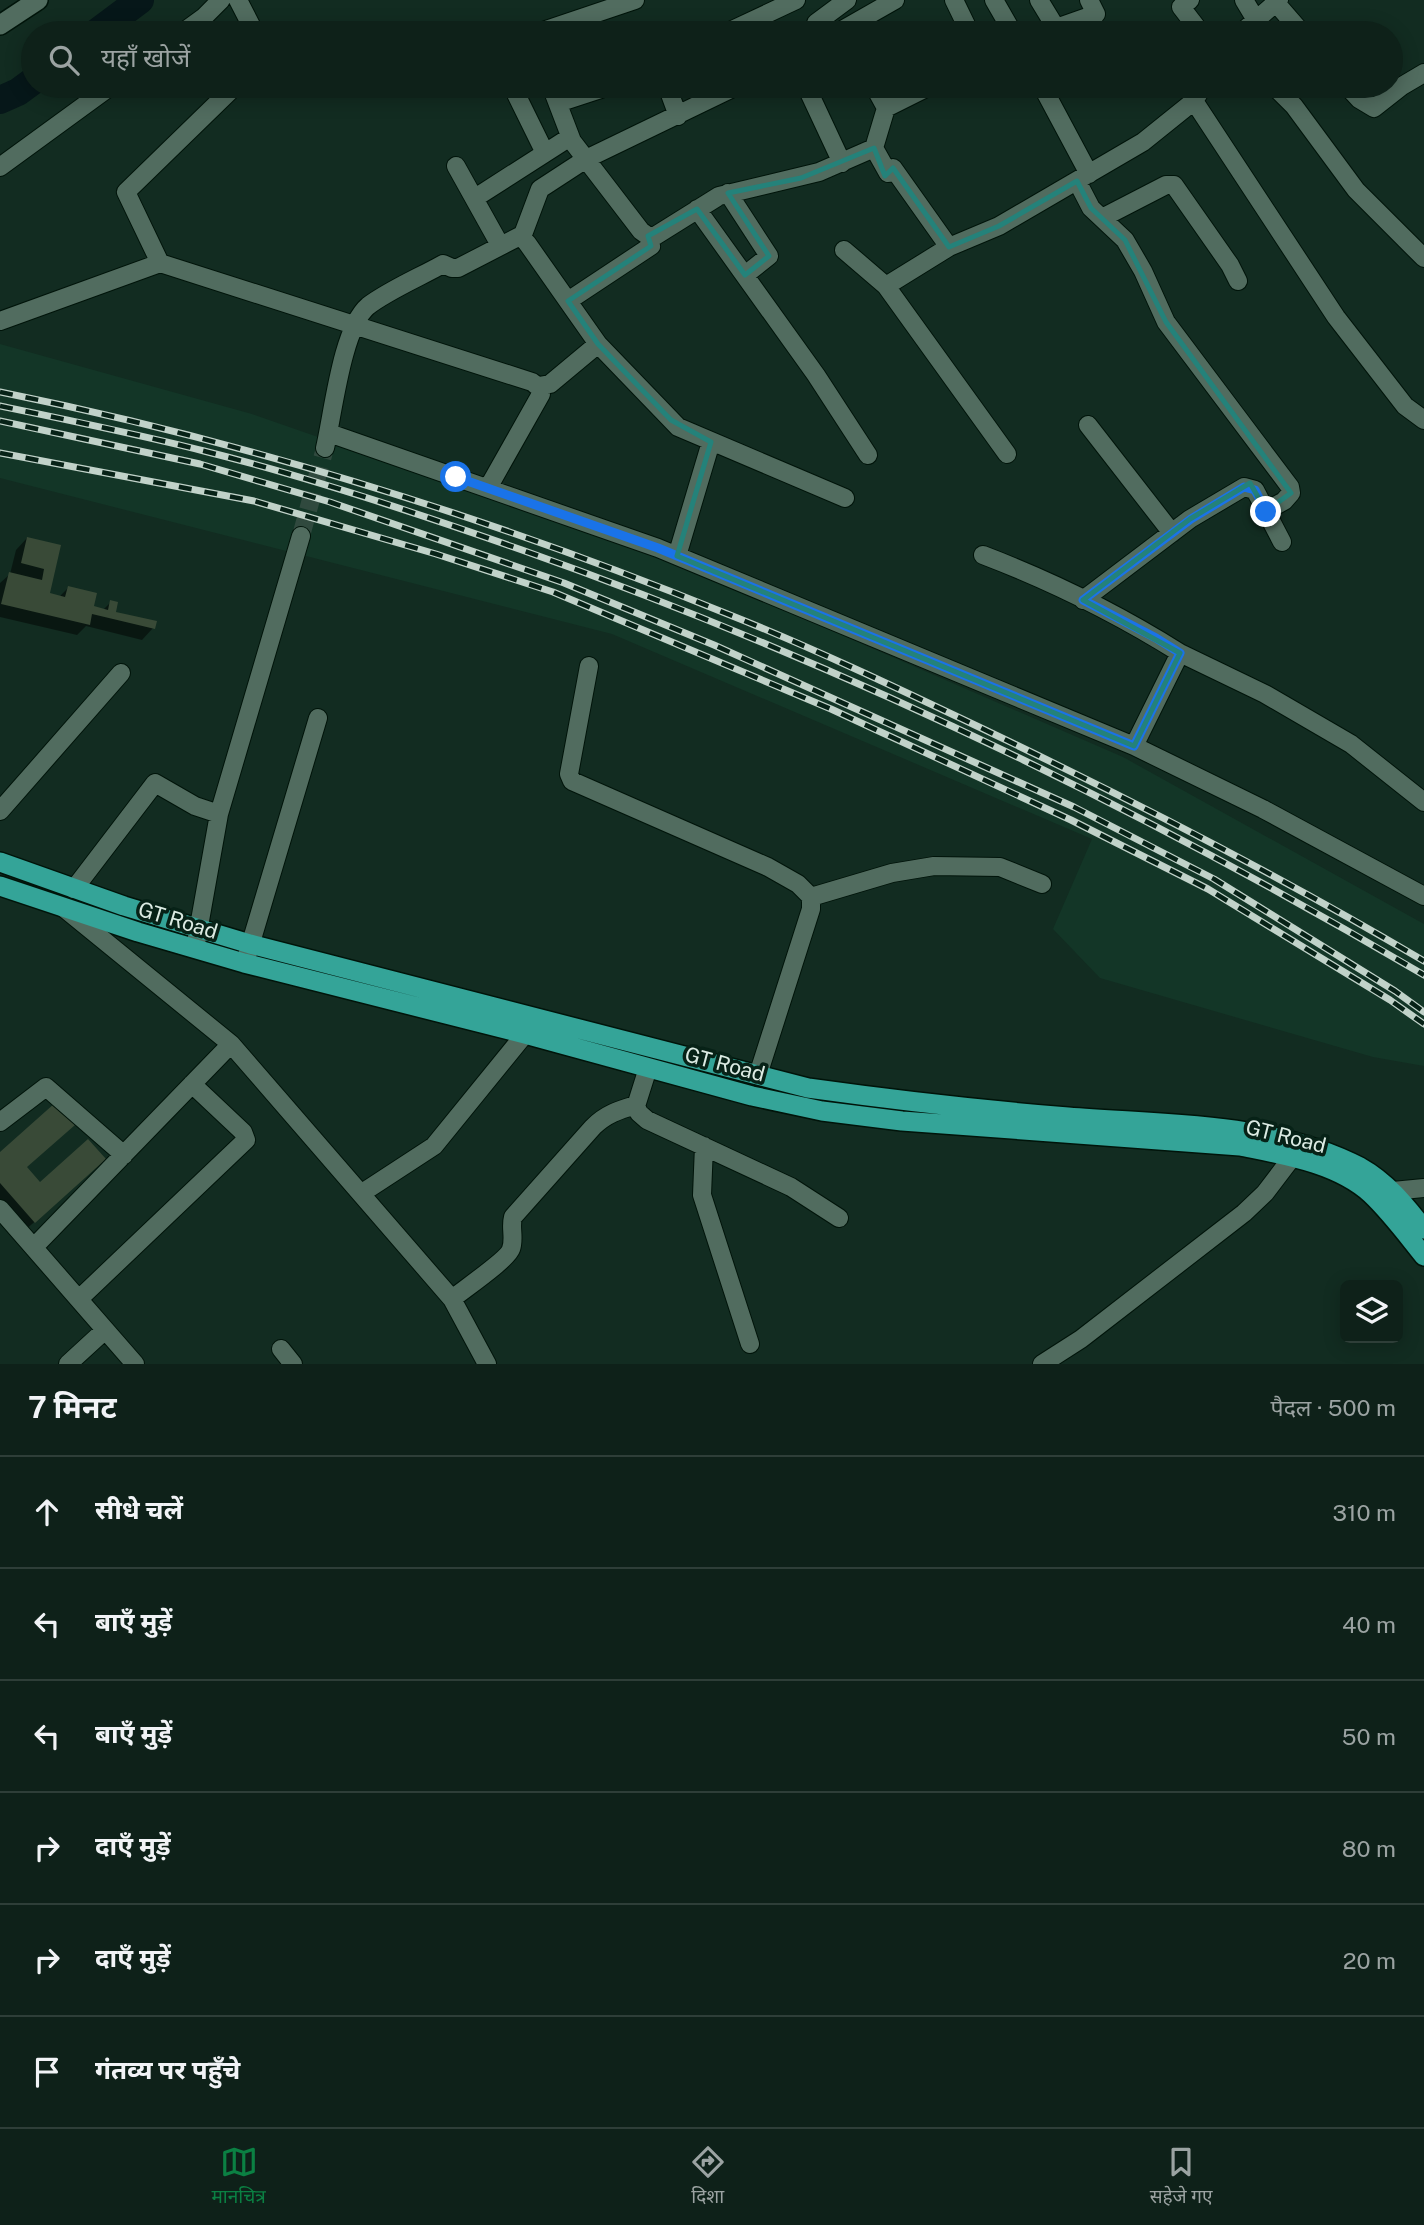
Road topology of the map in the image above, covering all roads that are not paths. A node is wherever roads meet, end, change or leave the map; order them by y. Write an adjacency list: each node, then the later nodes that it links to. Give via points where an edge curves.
1 (38, 0): 30 (street)
2 (222, 0): 17 (street)
3 (238, 0): 18 (street)
4 (635, 0): 19 (street)
5 (796, 0): 20 (street)
6 (803, 0): 21 (street)
7 (847, 0): 22 (street)
8 (895, 0): 23 (street)
9 (954, 0): 24 (street)
10 (994, 0): 25 (street)
11 (1039, 0): 26 (street)
12 (1089, 0): 27 (street, via 1096,15)
13 (1190, 0): 28 (street, via 1181,7)
14 (1244, 0): 16 (street)
15 (1278, 1): 16 (street); 29 (street)
16 (1256, 20)
17 (200, 21)
18 (249, 21)
19 (573, 21)
20 (751, 21)
21 (815, 21)
22 (826, 21)
23 (860, 21)
24 (964, 21)
25 (1006, 21)
26 (1046, 21)
27 (1078, 21)
28 (1192, 21)
29 (1293, 21)
30 (0, 25)
31 (1424, 73): 32 (street)
32 (1403, 85)
33 (95, 98): 58 (street)
34 (223, 98): 70 (street, via 126,192)
35 (518, 98): 54 (street)
36 (556, 98): 49 (street)
37 (573, 98): 49 (street)
38 (671, 98): 51 (street)
39 (713, 98): 51 (street)
40 (812, 98): 56 (street)
41 (881, 98): 50 (street)
42 (906, 98): 50 (street)
43 (1047, 98): 59 (street)
44 (1192, 98): 59 (street, via 1143,142)
45 (1201, 98): 79 (street, via 1336,317 1405,406)
46 (1286, 98): 69 (street, via 1356,190)
47 (1358, 98): 48 (street, via 1374,108)
48 (1387, 98)
49 (558, 103): 52 (street)
50 (886, 108): 53 (street)
51 (678, 116): 55 (street)
52 (572, 141): 54 (street, via 567,139); 55 (street)
53 (874, 148): 56 (street); 67 (street, via 888,173 893,168)
54 (545, 153): 61 (street)
55 (586, 159): 64 (street); 65 (street, via 540,189)
56 (842, 163): 60 (street, via 801,178)
57 (456, 166): 61 (street)
58 (0, 167)
59 (1083, 177): 63 (street, via 1091,208); 67 (street, via 999,226)
60 (728, 193): 62 (street); 71 (street, via 769,256)
61 (475, 198): 66 (street)
62 (697, 209): 64 (street); 71 (street)
63 (1102, 218): 72 (street, via 1174,185); 86 (street, via 1125,240 1166,322 1290,487 1284,502)
64 (648, 236): 74 (street, via 651,246)
65 (522, 237): 66 (street); 74 (street)
66 (500, 245): 76 (street, via 458,268 443,264 367,307)
67 (949, 247): 73 (street)
68 (844, 250): 73 (street)
69 (1424, 258)
70 (160, 263): 75 (street); 76 (street)
71 (745, 275): 83 (street)
72 (1238, 281)
73 (886, 286): 82 (street)
74 (568, 301): 77 (street)
75 (0, 321)
76 (356, 324): 78 (street); 84 (street, via 346,349 327,441)
77 (598, 344): 78 (street, via 550,384); 81 (street, via 678,427)
78 (539, 386): 84 (street, via 541,394)
79 (1424, 420)
80 (1088, 425): 87 (street)
81 (711, 442): 85 (street); 91 (street)
82 (1007, 454)
83 (868, 455)
84 (488, 488): 91 (street)
85 (845, 498)
86 (1266, 512): 87 (street, via 1255,490 1244,487); 89 (street)
87 (1172, 533): 92 (street)
88 (301, 536): 100 (street)
89 (1282, 542)
90 (983, 555): 92 (street, via 1034,574)
91 (677, 556): 97 (street)
92 (1083, 600): 93 (street)
93 (1180, 653): 97 (street); 98 (street, via 1265,694 1351,744)
94 (589, 666): 106 (street, via 569,774 572,781 768,867)
95 (121, 673): 99 (street)
96 (318, 718): 109 (street)
97 (1134, 746): 105 (street)
98 (1424, 802)
99 (0, 811)
100 (219, 814): 104 (street, via 155,783); 108 (street)
101 (0, 862): 104 (highway, GT Road)
102 (1042, 884): 106 (street, via 1000,866 934,866)
103 (0, 886): 107 (highway, GT Road)
104 (74, 889): 108 (highway, GT Road)
105 (1424, 896)
106 (811, 897): 116 (street)
107 (64, 908): 110 (highway, GT Road); 114 (street)
108 (199, 929): 109 (highway, GT Road); 110 (street)
109 (250, 944): 111 (street); 112 (highway, GT Road)
110 (194, 949): 111 (highway, GT Road)
111 (244, 963): 112 (highway, GT Road)
112 (413, 996): 113 (highway, GT Road); 116 (highway, GT Road)
113 (525, 1034): 115 (highway, GT Road); 126 (street, via 434,1146)
114 (231, 1044): 117 (street); 126 (street)
115 (648, 1068): 118 (highway, GT Road); 119 (street)
116 (758, 1075): 118 (highway, GT Road)
117 (192, 1084): 123 (street); 133 (street, via 246,1140)
118 (806, 1097): 122 (highway, GT Road, via 902,1121 1063,1125)
119 (636, 1105): 121 (street, via 647,1121); 132 (street, via 615,1111 593,1127 513,1217 510,1254)
120 (0, 1122): 123 (street, via 46,1087)
121 (704, 1146): 128 (street, via 791,1186); 135 (street, via 702,1195)
122 (1298, 1150): 125 (highway, GT Road, via 1362,1168); 131 (highway, GT Road, via 1370,1192); 141 (street, via 1244,1213)
123 (124, 1155): 130 (street)
124 (1424, 1188): 125 (street)
125 (1394, 1191): 129 (highway, GT Road)
126 (362, 1193): 132 (street)
127 (0, 1209): 130 (street)
128 (839, 1218)
129 (1424, 1229)
130 (34, 1247): 133 (street)
131 (1424, 1256)
132 (452, 1299): 140 (street)
133 (79, 1300): 134 (street)
134 (105, 1330): 137 (street); 138 (street)
135 (750, 1343)
136 (281, 1349): 139 (street)
137 (68, 1364)
138 (135, 1364)
139 (293, 1364)
140 (486, 1364)
141 (1042, 1364)

